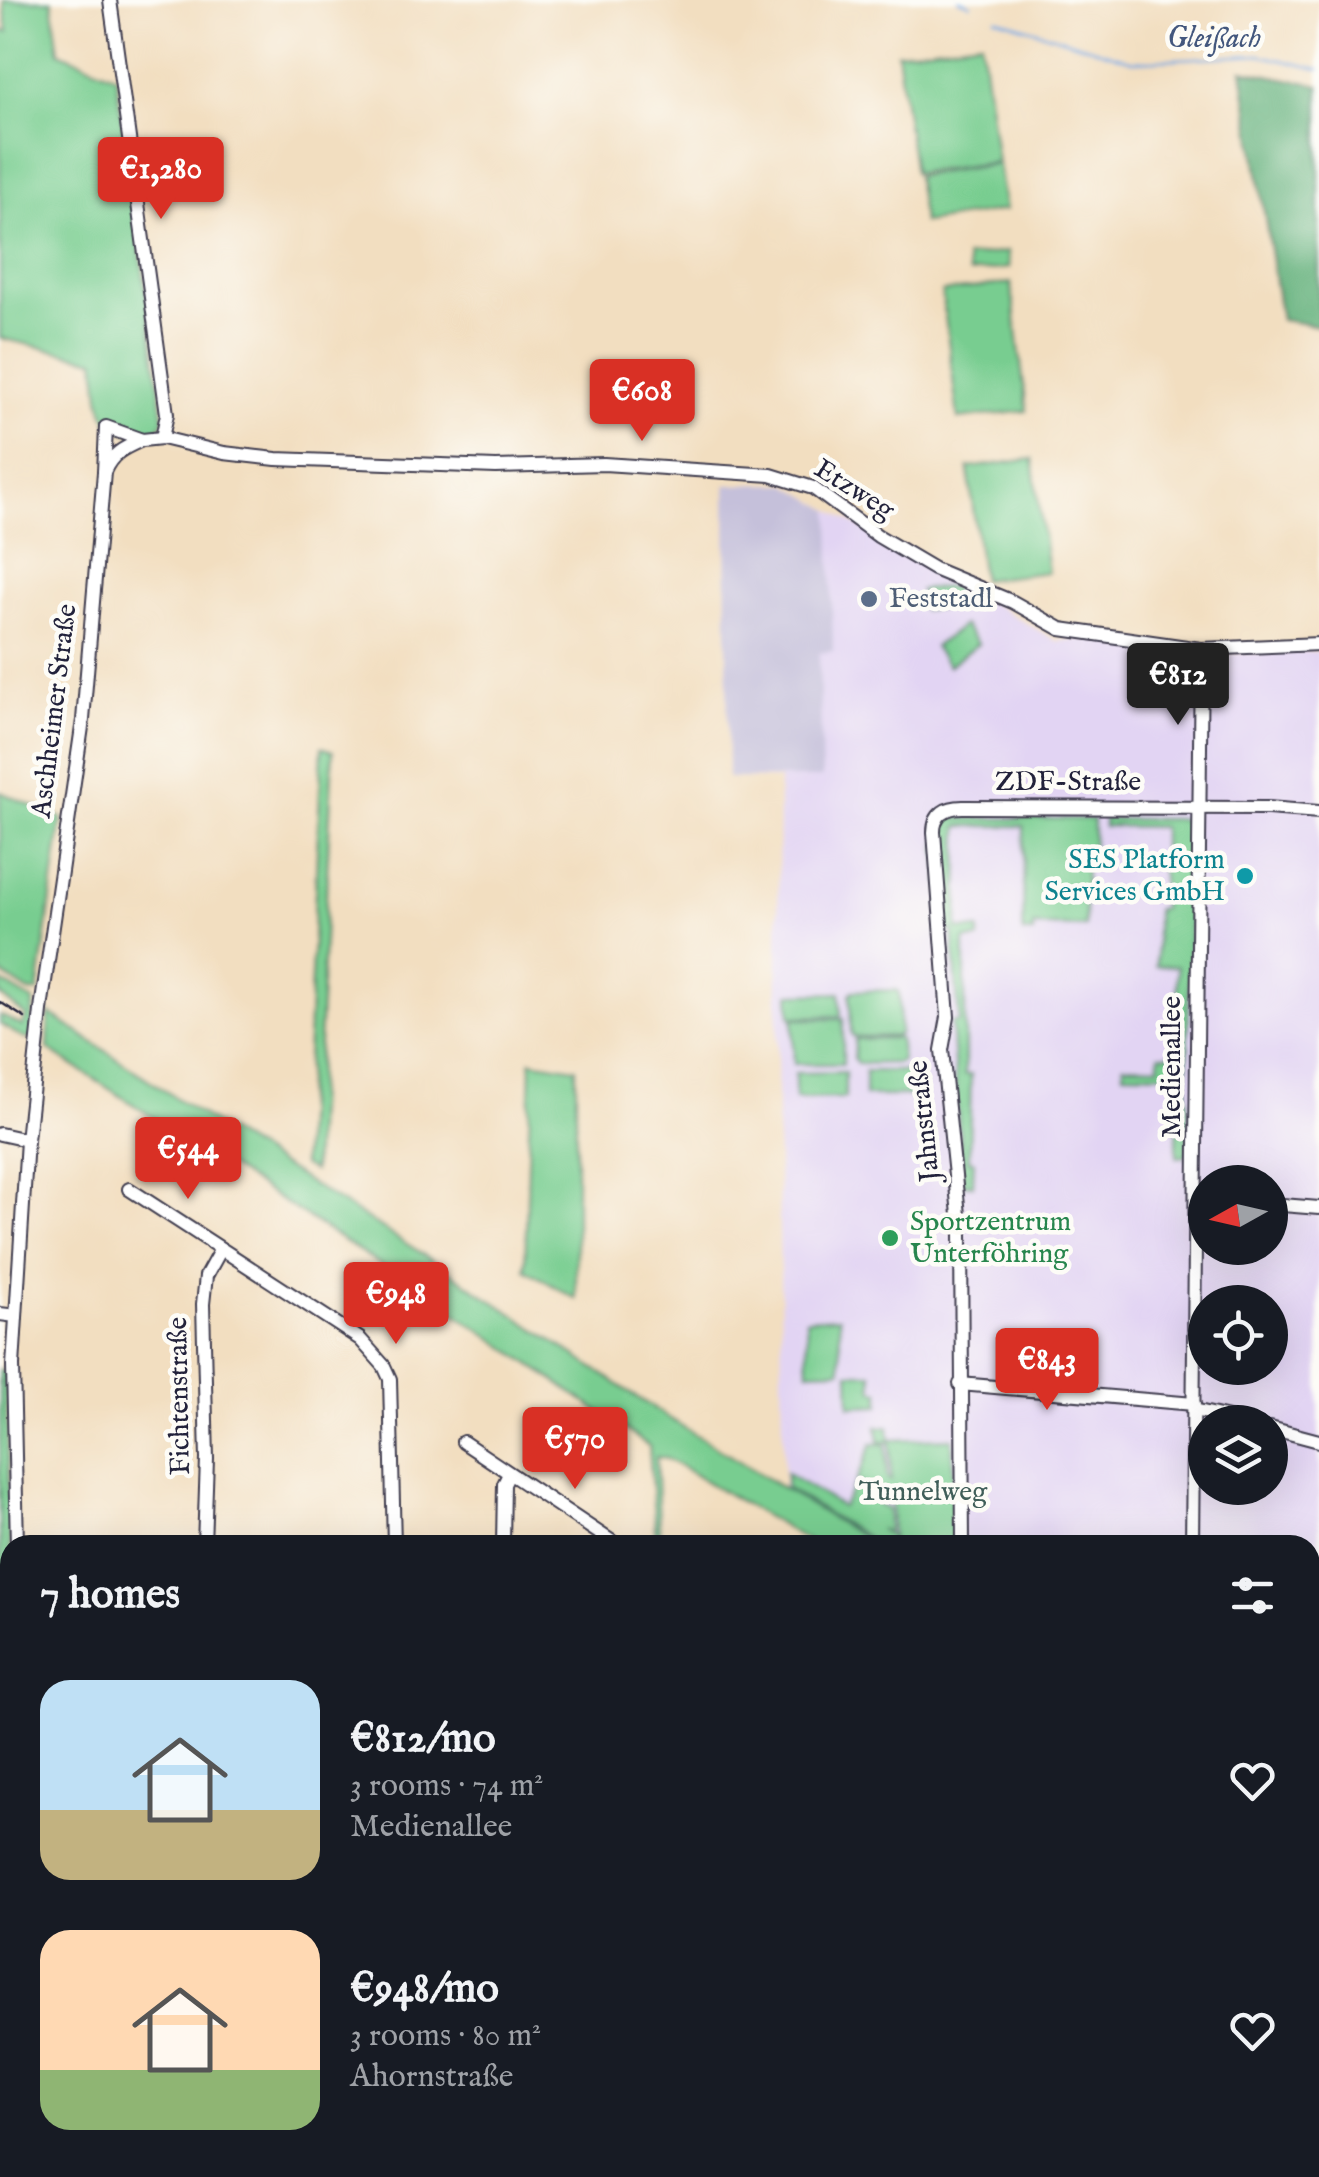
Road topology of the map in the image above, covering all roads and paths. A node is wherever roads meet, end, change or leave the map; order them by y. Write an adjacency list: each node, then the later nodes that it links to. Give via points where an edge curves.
1 (110, 0): 3 (street, via 167,414)
2 (106, 427): 4 (street, Etzweg); 5 (street, Aschheimer Straße)
3 (162, 438): 4 (street, Etzweg); 7 (street, Etzweg, via 276,459 604,464 772,475 813,488 934,570 1061,629)
4 (142, 440): 5 (street, via 118,451)
5 (104, 472): 12 (street, Aschheimer Straße, via 83,720)
6 (1319, 644): 7 (street, Etzweg)
7 (1201, 648): 8 (street, Medienallee)
8 (1198, 808): 9 (street, ZDF-Straße); 10 (street, ZDF-Straße, via 964,807); 13 (street, Medienallee)
9 (1319, 812)
10 (940, 814): 21 (street, Jahnstraße, via 934,832 948,1018 942,1050 962,1234)
11 (0, 1134): 12 (street)
12 (28, 1140): 20 (street, Aschheimer Straße)
13 (1201, 1165)
14 (129, 1189): 17 (street)
15 (1288, 1205): 16 (street)
16 (1319, 1208)
17 (222, 1250): 30 (street, Fichtenstraße, via 206,1276 203,1304); 31 (street, via 360,1339 384,1366 390,1379)
18 (1199, 1265): 22 (street, Medienallee)
19 (0, 1314): 20 (street)
20 (16, 1316): 29 (street, Aschheimer Straße)
21 (960, 1384): 23 (street); 34 (street, Jahnstraße)
22 (1194, 1405)
23 (1188, 1406)
24 (1288, 1433): 25 (street)
25 (1319, 1441)
26 (462, 1442): 27 (street)
27 (509, 1474): 32 (street); 33 (street)
28 (1193, 1505): 35 (street, Medienallee)
29 (17, 1535)
30 (204, 1535)
31 (394, 1535)
32 (503, 1535)
33 (602, 1535)
34 (963, 1535)
35 (1192, 1535)

